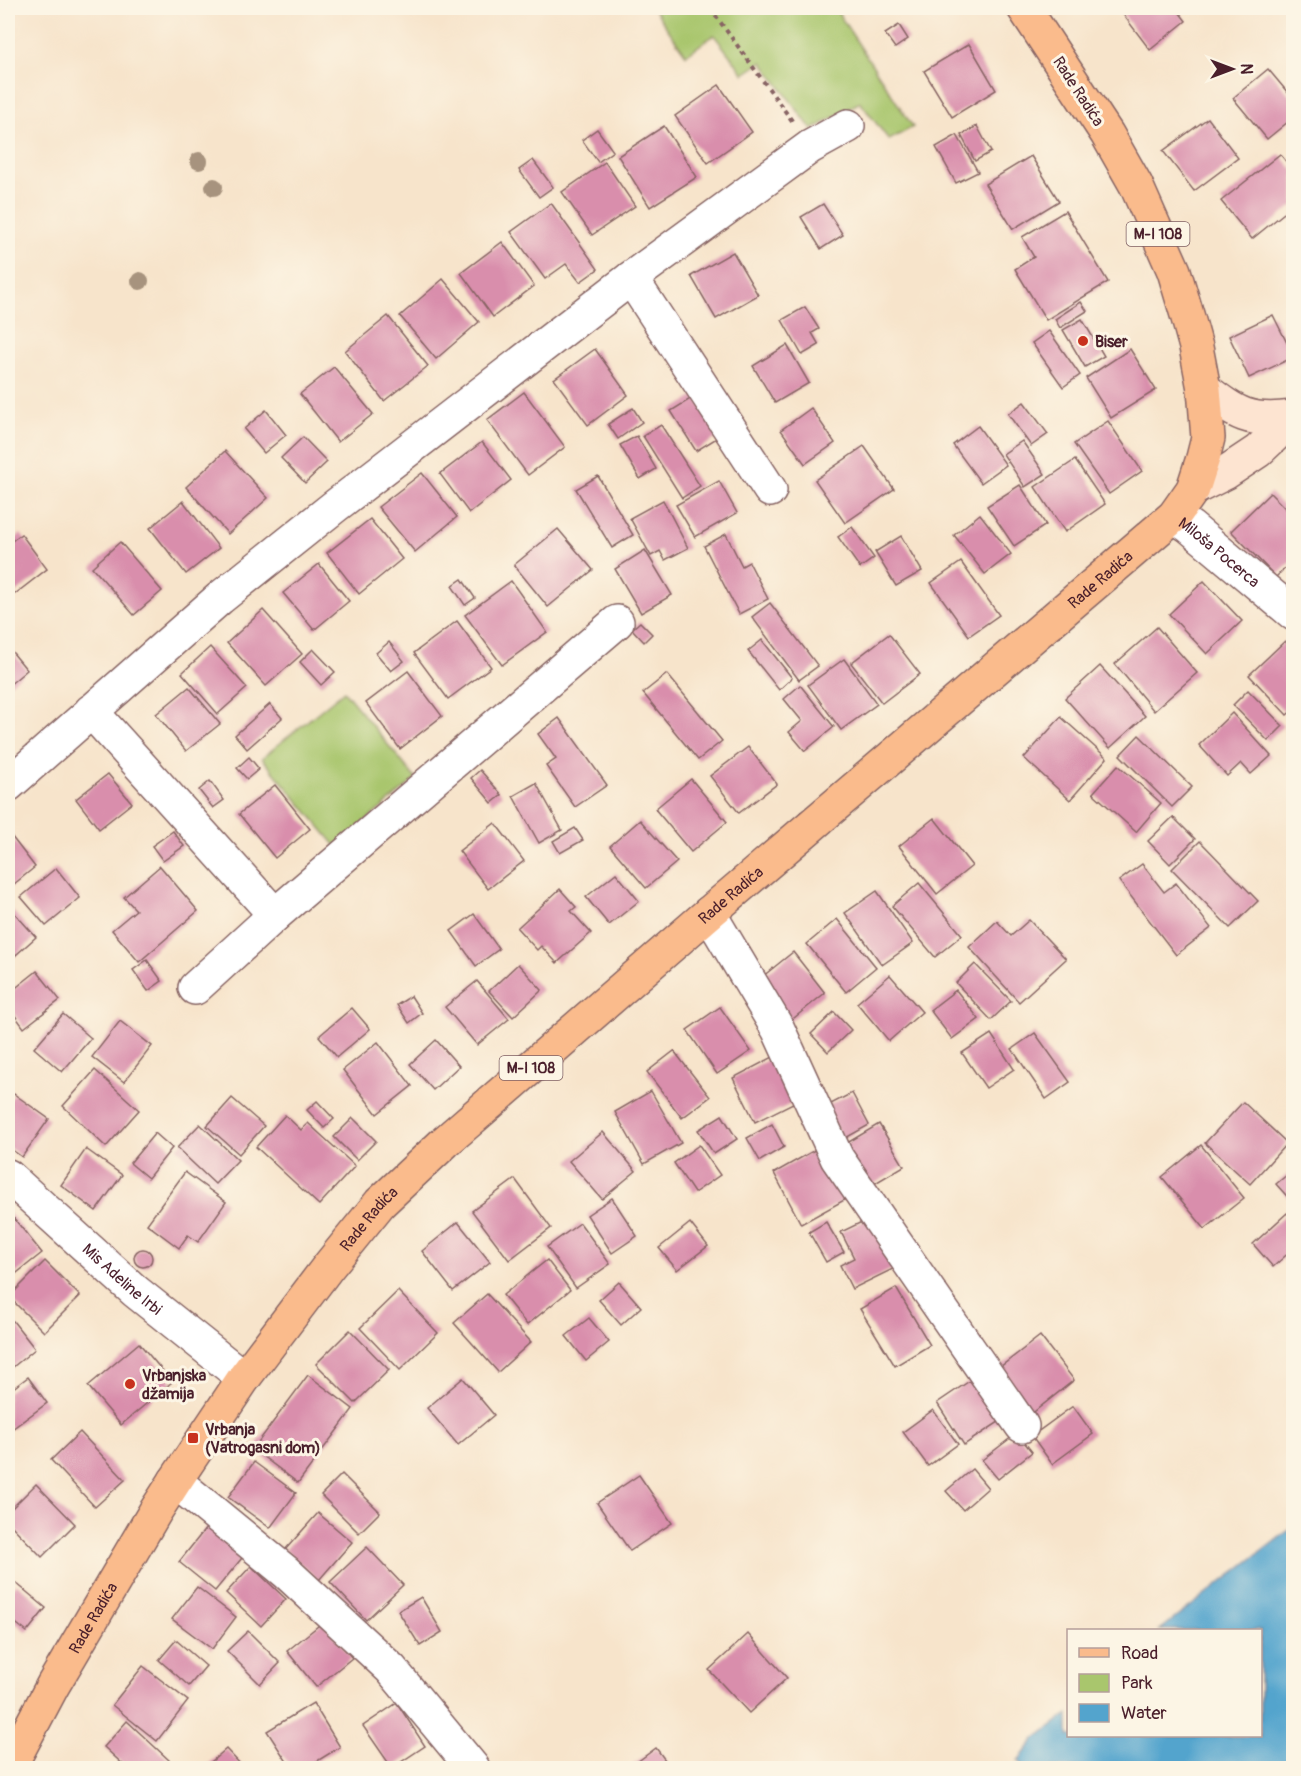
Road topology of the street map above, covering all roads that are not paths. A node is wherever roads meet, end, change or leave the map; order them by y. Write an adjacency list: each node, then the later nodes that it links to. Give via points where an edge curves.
1 (1024, 8): 4 (main road, Rade Radića / M-I 108, via 1136,184 1174,271)
2 (848, 126): 3 (street, via 810,147)
3 (631, 278): 7 (street); 11 (street, via 220,598)
4 (1204, 389): 5 (street, via 1230,409 1253,418); 6 (main road, Rade Radića / M-I 108, via 1208,438)
5 (1293, 417): 6 (street, via 1258,451)
6 (1193, 489): 8 (main road, Rade Radića / M-I 108)
7 (770, 490)
8 (1174, 516): 9 (street, Miloša Pocerca); 13 (main road, Rade Radića / M-I 108)
9 (1293, 614)
10 (617, 622): 14 (street)
11 (92, 711): 12 (street); 14 (street)
12 (8, 785)
13 (709, 913): 17 (main road, Rade Radića / M-I 108, via 380,1203); 18 (street, via 777,1029 837,1158)
14 (275, 915): 15 (street)
15 (195, 988)
16 (8, 1176): 17 (street, Mis Adeline Irbi, via 135,1291)
17 (244, 1378): 19 (main road, Rade Radića / M-I 108)
18 (1022, 1426)
19 (175, 1481): 20 (main road, Rade Radića / M-I 108, via 53,1685); 21 (street, via 286,1572 391,1669)
20 (9, 1768)
21 (473, 1768)

